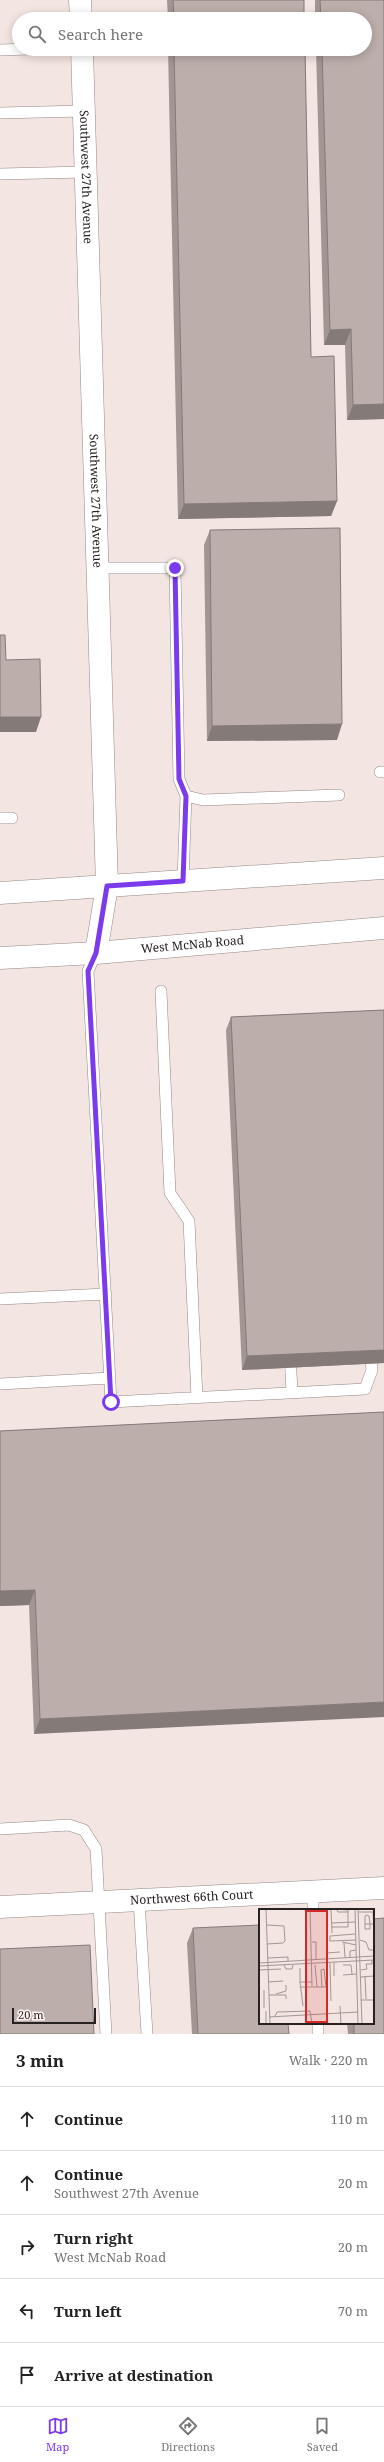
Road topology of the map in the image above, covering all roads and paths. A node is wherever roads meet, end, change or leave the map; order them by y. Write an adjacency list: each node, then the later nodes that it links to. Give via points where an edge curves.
1 (80, 0): 2 (street)
2 (81, 12)
3 (0, 50): 4 (lane)
4 (12, 50)
5 (82, 56): 6 (street, Southwest 27th Avenue)
6 (84, 111): 7 (lane); 8 (street, Southwest 27th Avenue)
7 (0, 113)
8 (86, 172): 9 (lane); 10 (street, Southwest 27th Avenue)
9 (0, 174)
10 (97, 568): 12 (lane, via 175,568 179,779); 17 (street, Southwest 27th Avenue)
11 (339, 795): 12 (lane, via 203,800)
12 (186, 796): 16 (lane)
13 (0, 818): 14 (lane)
14 (12, 818)
15 (384, 868): 16 (street)
16 (183, 881): 17 (street)
17 (107, 886): 18 (street); 20 (street, Southwest 27th Avenue)
18 (0, 892)
19 (384, 928): 20 (street, West McNab Road)
20 (96, 953): 21 (street, West McNab Road); 23 (lane, via 88,971)
21 (0, 958)
22 (161, 991): 30 (lane, via 170,1193 188,1221)
23 (106, 1294): 24 (lane); 27 (lane)
24 (0, 1299)
25 (370, 1339): 29 (lane, via 372,1370 365,1389)
26 (290, 1345): 29 (lane)
27 (110, 1378): 28 (lane); 30 (lane, via 111,1402)
28 (0, 1384)
29 (292, 1392): 30 (lane)
30 (197, 1398)
31 (0, 1829): 35 (lane, via 69,1825 84,1830 96,1849)
32 (384, 1888): 34 (street, Northwest 66th Court)
33 (139, 1900): 34 (street, Northwest 66th Court); 35 (street, Northwest 66th Court); 38 (lane)
34 (313, 1901)
35 (99, 1902): 36 (street, Northwest 66th Court); 37 (lane)
36 (0, 1907)
37 (106, 2034)
38 (147, 2034)

